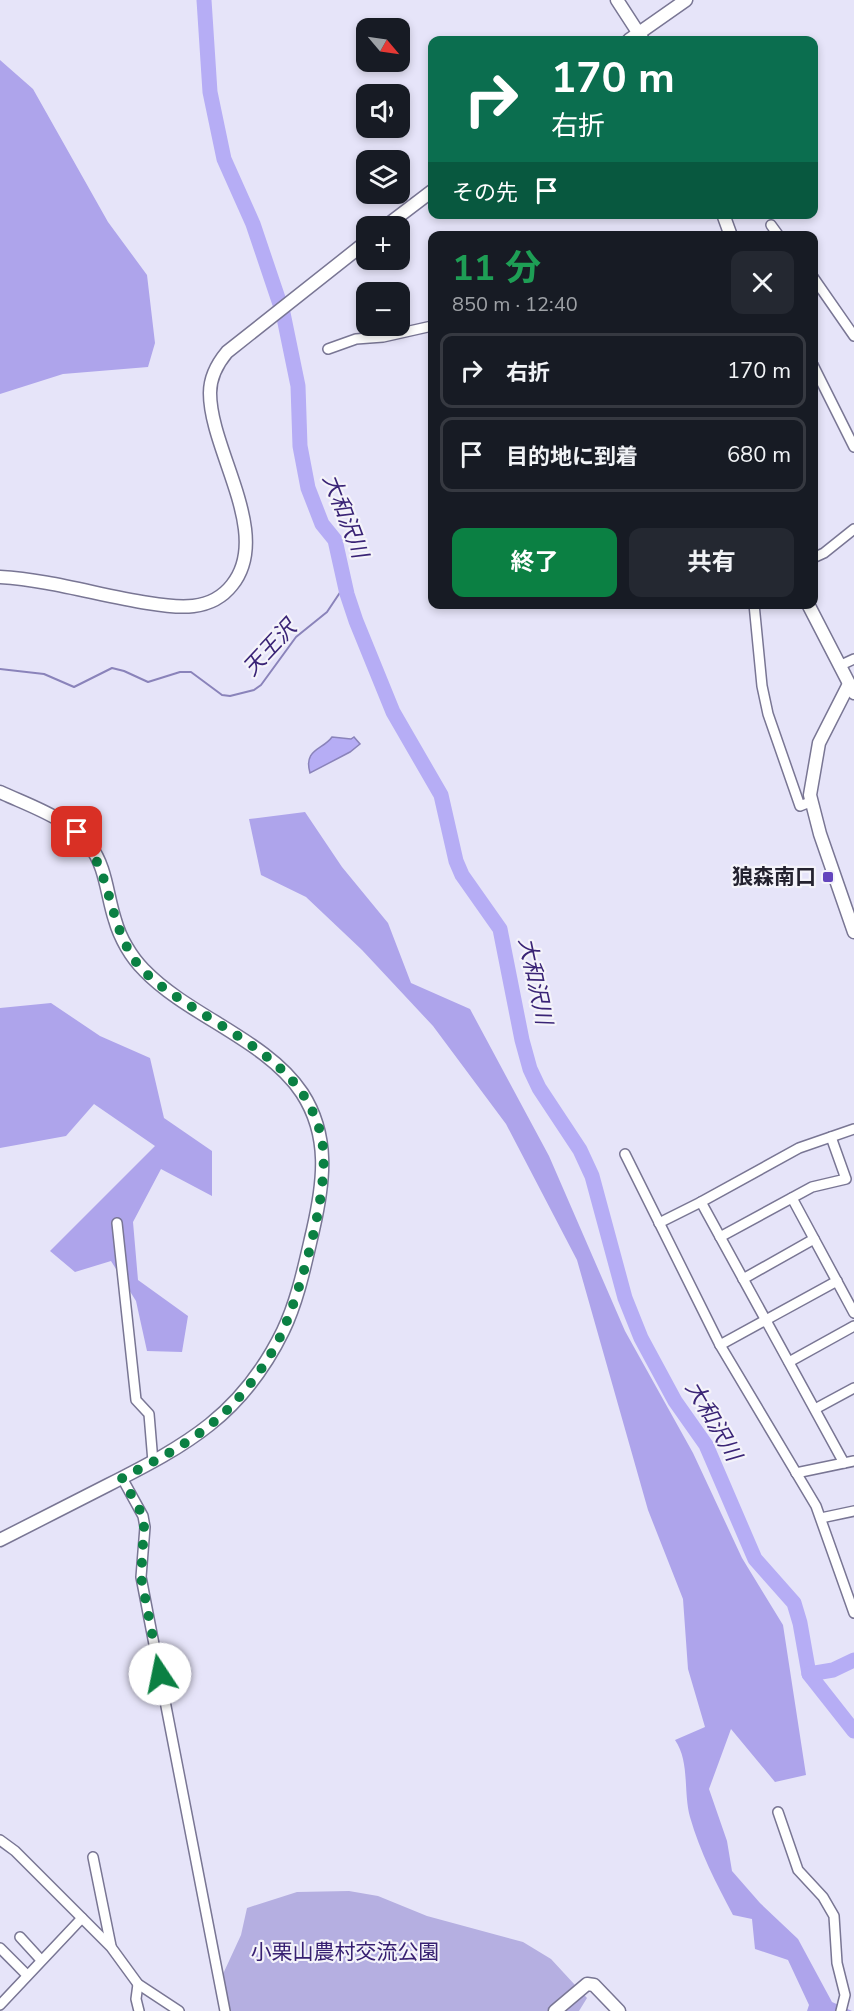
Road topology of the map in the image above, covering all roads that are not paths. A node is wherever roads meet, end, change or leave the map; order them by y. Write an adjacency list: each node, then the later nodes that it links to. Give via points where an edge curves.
1 (617, 0): 3 (street)
2 (686, 0): 4 (street)
3 (636, 36)
4 (640, 36)
5 (428, 194): 6 (street)
6 (400, 216)
7 (771, 225): 8 (street)
8 (775, 231)
9 (356, 250): 18 (street, via 227,351 211,383 213,416 247,542 243,567 230,588 208,603 180,607)
10 (818, 284): 12 (street)
11 (428, 327): 13 (street, via 356,339)
12 (854, 336)
13 (328, 349)
14 (818, 376): 15 (street)
15 (854, 447)
16 (854, 529): 17 (street)
17 (818, 556)
18 (0, 577)
19 (754, 609): 25 (street, via 768,714 800,806)
20 (810, 609): 22 (street)
21 (854, 659): 22 (street)
22 (839, 666): 23 (street)
23 (851, 689): 25 (street, via 819,743)
24 (0, 792): 46 (street, via 77,832 101,866 122,939 141,968 165,990 265,1057 292,1080 313,1111 319,1129 324,1164 321,1190 300,1282 284,1330 260,1370 233,1403 193,1439)
25 (810, 802): 26 (street)
26 (854, 932)
27 (854, 1129): 28 (street)
28 (831, 1137): 30 (street); 32 (street, via 799,1148)
29 (625, 1154): 34 (street)
30 (850, 1178): 31 (street, via 812,1187)
31 (792, 1198): 35 (street); 36 (street)
32 (701, 1202): 34 (street); 35 (street)
33 (117, 1223): 46 (street, via 136,1400 148,1414)
34 (658, 1223): 42 (street)
35 (720, 1237): 37 (street)
36 (814, 1239): 37 (street); 38 (street)
37 (743, 1279): 40 (street)
38 (837, 1281): 39 (street); 40 (street)
39 (854, 1313)
40 (766, 1320): 42 (street); 43 (street)
41 (854, 1326): 43 (street)
42 (720, 1345): 48 (street)
43 (789, 1362): 45 (street)
44 (852, 1392): 45 (street)
45 (815, 1409): 47 (street)
46 (153, 1462): 49 (street)
47 (849, 1462): 48 (street)
48 (796, 1473): 51 (street)
49 (122, 1478): 52 (street); 67 (street, via 143,1516 141,1577)
50 (854, 1511): 51 (street)
51 (821, 1518): 53 (street)
52 (0, 1540)
53 (854, 1613)
54 (778, 1812): 70 (street, via 798,1870 823,1897 834,1917 837,1963 845,1995)
55 (0, 1840): 57 (street)
56 (93, 1857): 59 (street)
57 (82, 1918): 59 (street); 61 (street)
58 (20, 1937): 61 (street)
59 (111, 1947): 63 (street)
60 (0, 1948): 62 (street)
61 (41, 1960): 62 (street)
62 (27, 1975): 64 (street)
63 (138, 1984): 65 (street); 66 (street)
64 (0, 2005)
65 (139, 2011)
66 (179, 2011)
67 (225, 2011)
68 (555, 2011): 69 (street, via 587,1984 594,1985)
69 (619, 2011)
70 (841, 2011)

